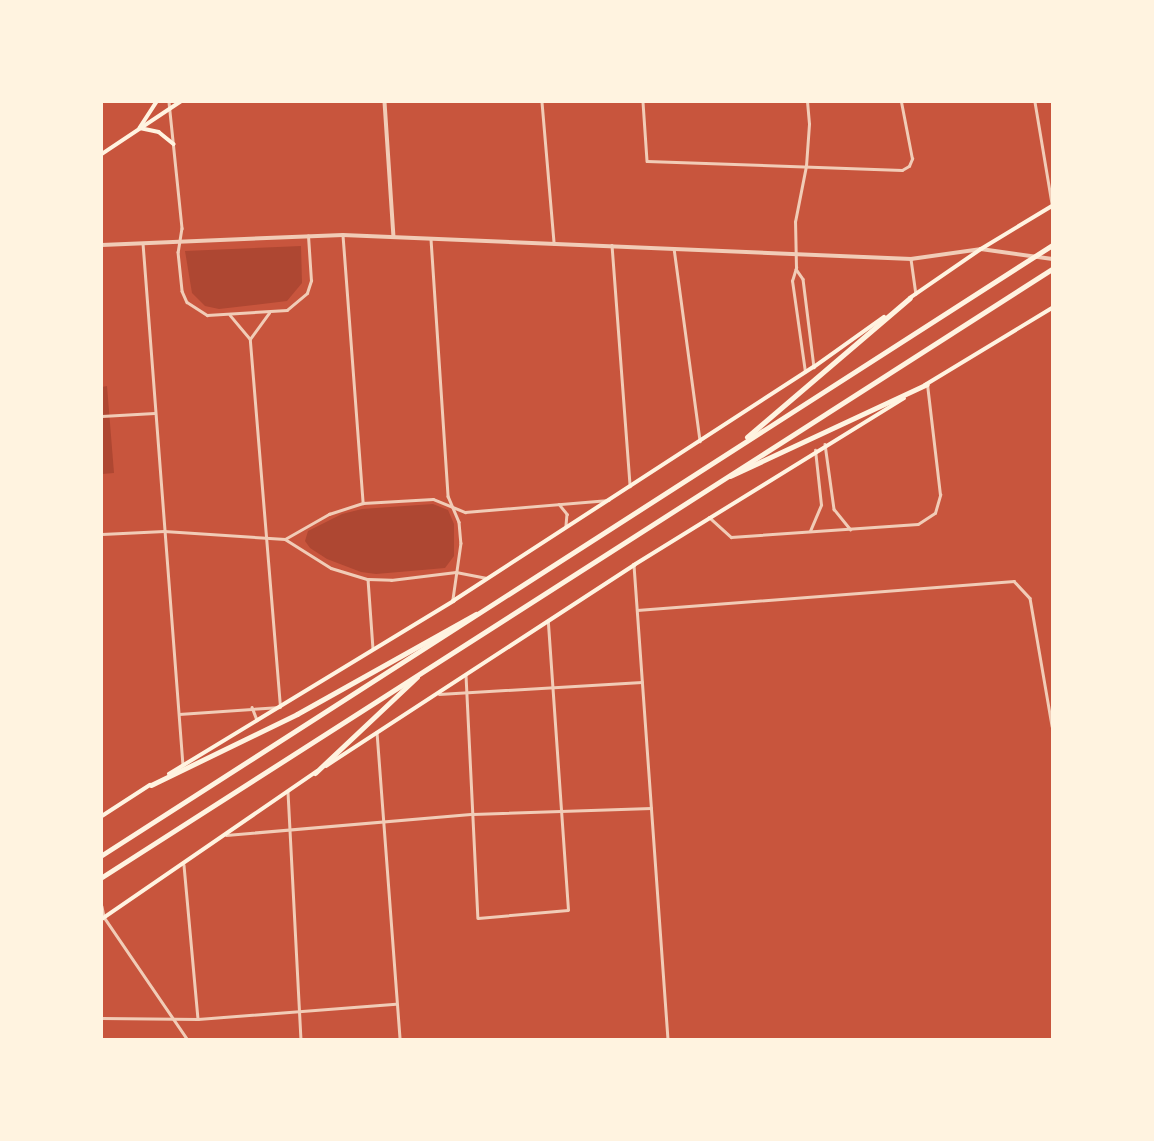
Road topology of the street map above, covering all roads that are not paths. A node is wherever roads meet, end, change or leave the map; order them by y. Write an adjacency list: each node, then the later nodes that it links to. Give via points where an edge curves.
1 (157, 102): 11 (main road)
2 (169, 102): 10 (street)
3 (180, 102): 10 (main road)
4 (385, 102): 18 (street)
5 (542, 102): 22 (street)
6 (643, 102): 14 (street, via 647,161)
7 (807, 102): 14 (street)
8 (901, 102): 14 (street, via 912,159 909,166 902,170)
9 (1035, 102): 15 (street)
10 (170, 108): 11 (main road); 12 (street)
11 (140, 128): 12 (main road, via 159,132); 13 (main road)
12 (174, 144): 20 (street)
13 (102, 154)
14 (806, 166): 28 (street, via 794,222)
15 (1052, 205): 27 (main road)
16 (343, 235): 17 (street); 18 (street); 52 (street)
17 (308, 236): 20 (street); 35 (street, via 311,281 307,293 287,310)
18 (394, 237): 19 (street)
19 (430, 239): 22 (street); 54 (street, via 448,496)
20 (180, 241): 21 (street); 36 (street, via 181,291 187,302 207,315)
21 (143, 243): 23 (street); 41 (street)
22 (554, 243): 24 (street)
23 (102, 245)
24 (612, 245): 26 (street); 48 (street)
25 (1052, 245): 46 (highway)
26 (674, 248): 28 (street); 43 (street)
27 (981, 248): 29 (street); 30 (street); 33 (main road)
28 (794, 254): 29 (street); 31 (street)
29 (911, 259): 33 (street)
30 (1052, 259)
31 (796, 268): 38 (street, via 803,279); 39 (street, via 792,281)
32 (1052, 269): 47 (highway)
33 (913, 296): 38 (main road); 46 (highway)
34 (1052, 309): 40 (main road)
35 (269, 313): 36 (street); 37 (street)
36 (230, 315): 37 (street)
37 (250, 339): 61 (street)
38 (814, 367): 39 (main road)
39 (805, 373): 43 (main road)
40 (927, 384): 44 (main road); 47 (highway); 57 (street, via 940,495 935,513 918,524)
41 (156, 413): 42 (street); 58 (street)
42 (102, 416)
43 (700, 441): 48 (main road)
44 (825, 444): 45 (main road); 49 (street)
45 (815, 450): 50 (street); 55 (main road)
46 (730, 451): 68 (highway)
47 (721, 480): 72 (highway)
48 (630, 486): 51 (main road)
49 (832, 495): 50 (street); 57 (street, via 836,514)
50 (821, 496): 59 (street, via 820,514)
51 (608, 500): 53 (street); 56 (main road)
52 (363, 503): 54 (street, via 433,499); 62 (street, via 329,514)
53 (559, 504): 54 (street, via 465,512); 56 (street, via 567,514)
54 (453, 507): 64 (street, via 461,543)
55 (709, 517): 59 (street, via 731,537); 63 (main road)
56 (566, 528): 66 (main road)
57 (850, 530): 59 (street)
58 (164, 531): 60 (street); 61 (street); 80 (street)
59 (810, 532)
60 (102, 534)
61 (265, 539): 62 (street); 79 (street)
62 (285, 540): 65 (street, via 331,568)
63 (634, 565): 69 (street); 70 (main road)
64 (456, 572): 65 (street); 66 (street); 67 (street)
65 (368, 579): 71 (street)
66 (488, 579): 67 (main road)
67 (453, 601): 71 (main road)
68 (489, 609): 86 (highway, via 463,619 297,713); 95 (highway)
69 (637, 610): 74 (street); 82 (street, via 1014,581 1030,598)
70 (548, 621): 73 (main road); 75 (street)
71 (373, 648): 79 (main road)
72 (428, 667): 85 (highway); 97 (highway)
73 (466, 673): 76 (street); 77 (main road)
74 (642, 682): 75 (street); 88 (street)
75 (554, 687): 76 (street); 89 (street)
76 (466, 693): 77 (street); 90 (street)
77 (436, 694): 83 (main road)
78 (252, 707): 79 (street); 80 (street); 81 (street)
79 (280, 707): 81 (main road)
80 (178, 714): 84 (street)
81 (257, 721): 84 (main road)
82 (1052, 726)
83 (377, 732): 85 (main road); 92 (street)
84 (183, 765): 86 (main road)
85 (315, 773): 87 (main road)
86 (150, 785): 91 (main road)
87 (288, 792): 93 (street); 94 (main road)
88 (651, 808): 89 (street); 108 (street)
89 (561, 811): 90 (street); 90 (street, via 568,911 478,918)
90 (473, 814): 92 (street)
91 (102, 816)
92 (383, 820): 93 (street); 100 (street)
93 (289, 829): 94 (street); 101 (street)
94 (226, 835): 96 (main road)
95 (102, 855)
96 (184, 865): 99 (main road); 104 (street)
97 (102, 877)
98 (102, 907): 99 (street)
99 (102, 917): 103 (street)
100 (396, 1004): 101 (street); 107 (street)
101 (298, 1012): 104 (street); 106 (street)
102 (102, 1018): 103 (street)
103 (172, 1018): 104 (street); 105 (street)
104 (198, 1019)
105 (188, 1040)
106 (301, 1040)
107 (400, 1040)
108 (668, 1040)

